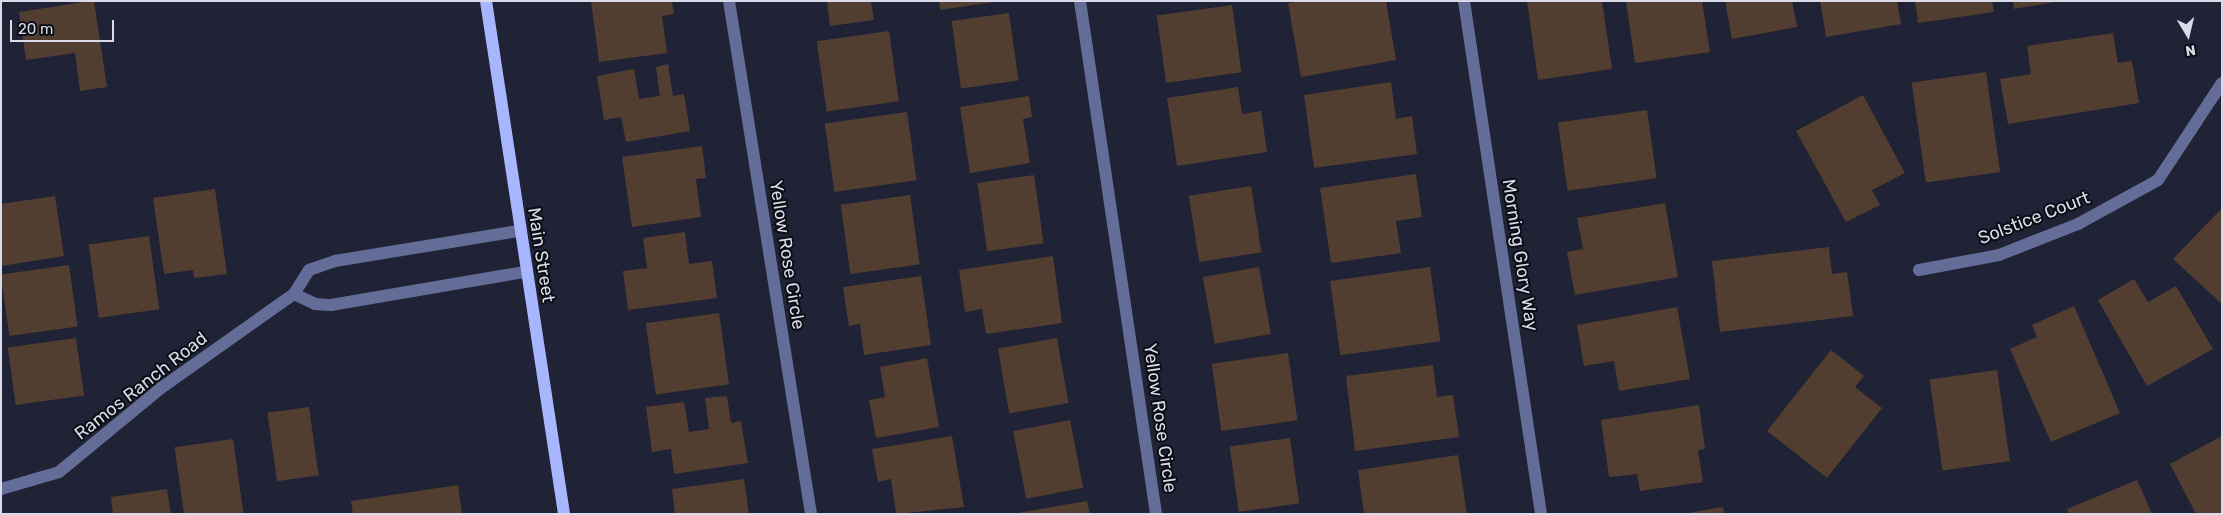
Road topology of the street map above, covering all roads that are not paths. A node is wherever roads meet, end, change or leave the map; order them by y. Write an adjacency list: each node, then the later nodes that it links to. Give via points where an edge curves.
1 (486, 1): 6 (main road, Main Street)
2 (730, 1): 12 (street, Yellow Rose Circle)
3 (1080, 1): 13 (street, Yellow Rose Circle)
4 (1464, 1): 14 (street, Morning Glory Way)
5 (2222, 83): 7 (street, Solstice Court, via 2158,180 2078,224 1999,255)
6 (519, 231): 8 (main road, Main Street); 9 (street, Ramos Ranch Road, via 335,261 309,270)
7 (1919, 270)
8 (525, 272): 9 (street, via 331,305 315,304); 11 (main road, Main Street)
9 (294, 294): 10 (street, Ramos Ranch Road, via 161,388 59,472)
10 (1, 489)
11 (564, 514)
12 (811, 514)
13 (1156, 514)
14 (1541, 514)

